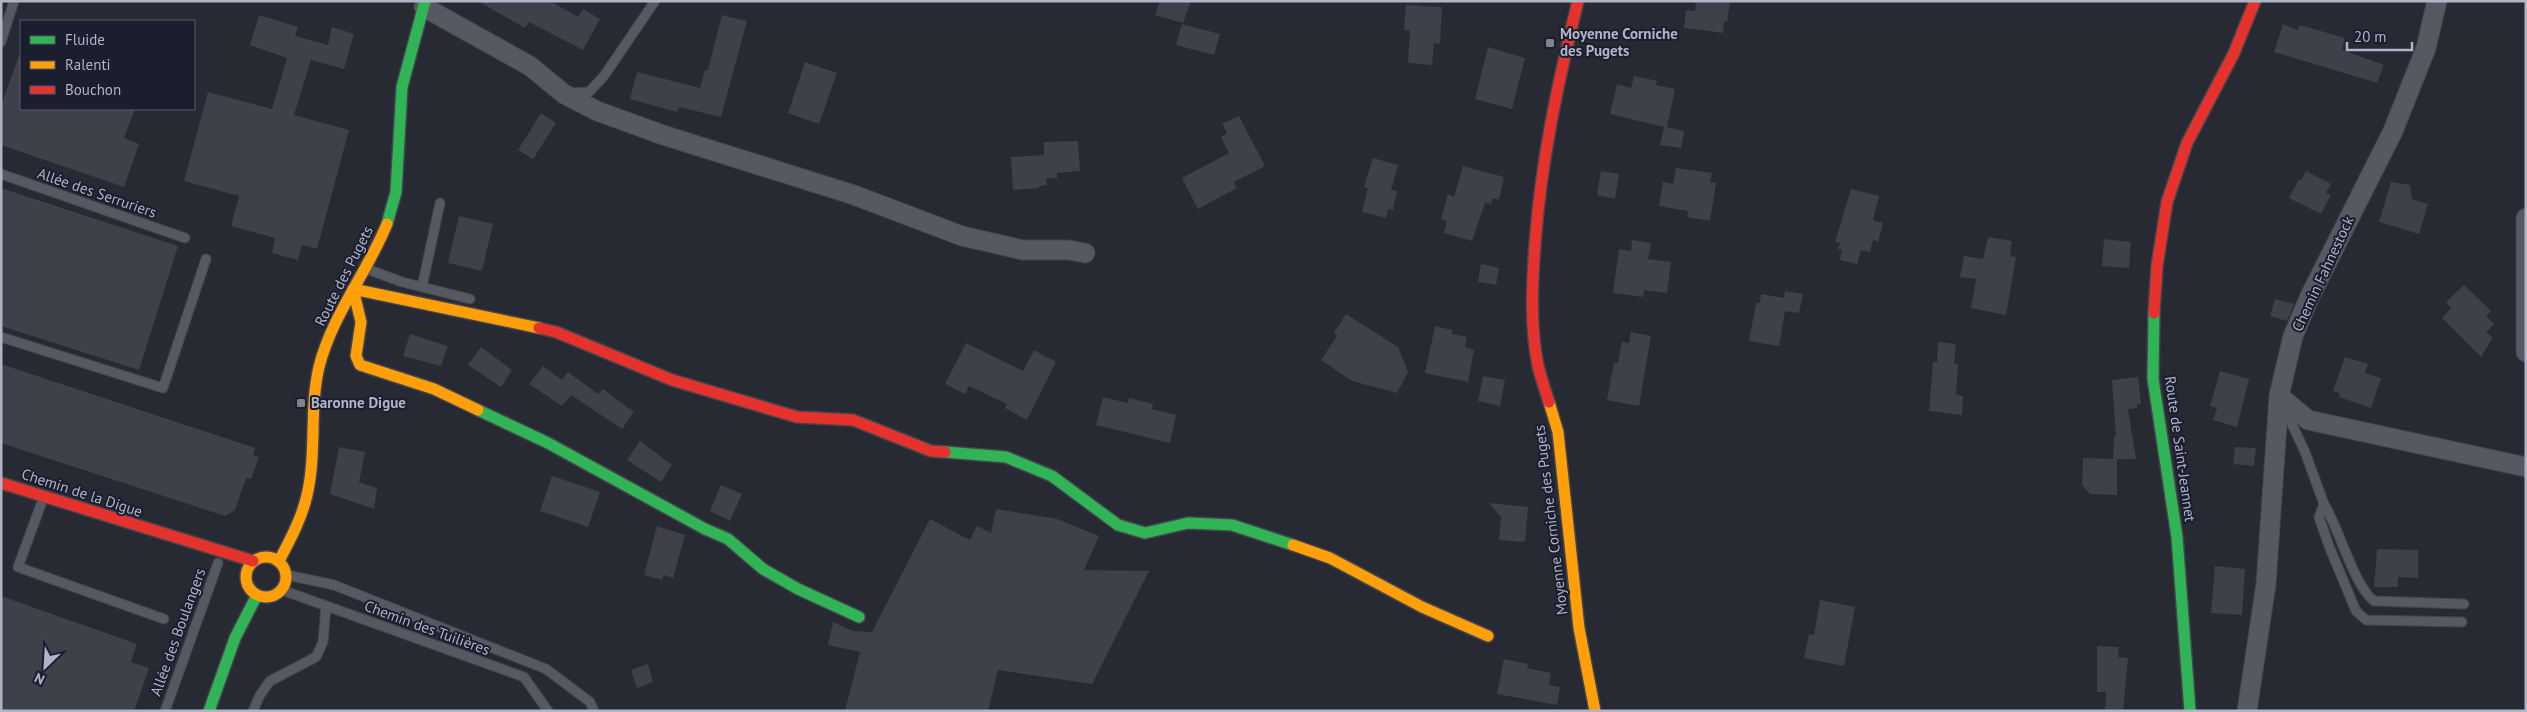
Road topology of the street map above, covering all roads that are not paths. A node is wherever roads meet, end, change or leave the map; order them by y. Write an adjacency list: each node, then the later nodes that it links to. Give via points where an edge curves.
1 (14, 1): 7 (lane)
2 (655, 1): 8 (lane, via 604,76 589,92)
3 (1578, 1): 45 (street, Moyenne Corniche des Pugets, via 1547,138 1531,298 1538,365 1558,432 1579,628)
4 (2255, 1): 46 (street, Route de Saint-Jeannet, via 2234,53 2195,124 2182,157 2167,202 2157,266 2153,379 2178,537)
5 (2437, 1): 21 (street, Chemin Fahnestock, via 2426,48 2393,131 2301,314)
6 (425, 4): 8 (street, via 530,66); 15 (street, Route des Pugets, via 404,68 390,219)
7 (1, 42)
8 (564, 94): 13 (street, via 596,111 854,195 962,236 1023,250)
9 (1, 174): 12 (lane, Allée des Serruriers)
10 (440, 203): 16 (lane)
11 (2526, 218): 20 (street)
12 (185, 238)
13 (1085, 253)
14 (206, 259): 19 (lane, via 163,388)
15 (364, 268): 16 (lane); 17 (street, Route des Pugets)
16 (422, 287): 18 (lane)
17 (353, 289): 27 (street, Route des Pugets, via 323,352 317,375 305,506); 36 (street, via 361,322 356,356 360,365 434,389 548,442 728,539 762,569); 39 (street, via 556,332 672,380 797,417 853,420 931,451 1006,457 1052,476 1118,525 1145,533 1188,524 1232,525 1330,558 1422,607)
18 (470, 299)
19 (1, 337)
20 (2526, 352)
21 (2279, 396): 22 (street, via 2308,420); 25 (lane); 47 (street, Chemin Fahnestock, via 2266,584)
22 (2526, 467)
23 (1, 483): 24 (street, Chemin de la Digue)
24 (44, 496): 26 (street, Chemin de la Digue); 37 (lane, via 18,567)
25 (2324, 504): 34 (lane, via 2364,593 2374,601); 38 (lane, via 2320,517 2328,546 2356,611 2366,620)
26 (154, 532): 28 (street, Chemin de la Digue, via 224,550); 29 (street, Chemin de la Digue)
27 (279, 561): 28 (street, via 266,556); 30 (street)
28 (253, 562): 31 (street, via 247,570)
29 (218, 564): 31 (street, Chemin de la Digue); 40 (lane, Allée des Boulangers)
30 (287, 575): 32 (street); 44 (lane, via 334,585 546,669 590,702)
31 (246, 580): 33 (street)
32 (282, 590): 33 (street, via 270,597); 35 (lane, Chemin des Tuilières)
33 (257, 596): 41 (street, via 235,638)
34 (2464, 604)
35 (326, 606): 42 (lane, via 323,642 316,657 270,681); 43 (lane, Chemin des Tuilières, via 524,677)
36 (859, 617)
37 (164, 619)
38 (2462, 622)
39 (1488, 636)
40 (165, 711)
41 (209, 711)
42 (253, 711)
43 (548, 711)
44 (594, 711)
45 (1595, 711)
46 (2190, 711)
47 (2247, 711)

